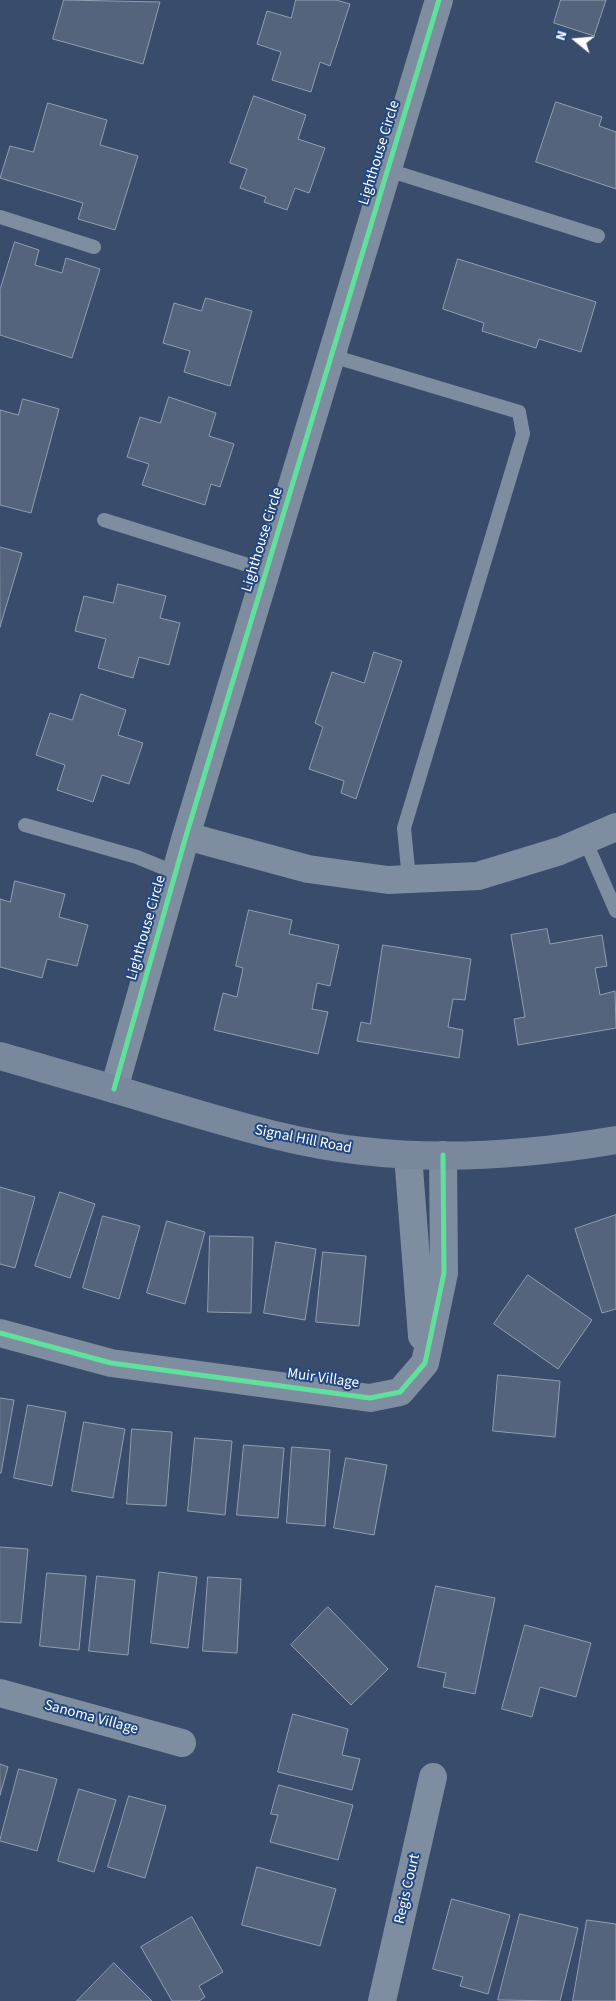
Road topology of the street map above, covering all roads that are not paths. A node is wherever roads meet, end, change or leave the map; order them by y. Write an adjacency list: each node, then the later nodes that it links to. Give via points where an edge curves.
1 (439, 0): 2 (street, Lighthouse Circle)
2 (388, 170): 4 (lane); 6 (street, Lighthouse Circle)
3 (0, 217): 5 (lane)
4 (598, 236)
5 (94, 247)
6 (332, 356): 8 (street, Lighthouse Circle); 14 (lane, via 519,412 523,434 404,828)
7 (104, 520): 8 (lane)
8 (267, 571): 11 (street, Lighthouse Circle)
9 (25, 825): 13 (lane, via 137,857)
10 (616, 827): 12 (street)
11 (186, 836): 13 (street, Lighthouse Circle); 14 (street, via 308,868 388,880)
12 (585, 840): 14 (street, via 478,876); 15 (lane)
13 (176, 873): 17 (street, Lighthouse Circle)
14 (409, 879)
15 (616, 911)
16 (0, 1056): 17 (street, Signal Hill Road)
17 (114, 1089): 19 (street, Signal Hill Road, via 306,1143)
18 (616, 1140): 20 (street, Signal Hill Road, via 560,1149)
19 (408, 1155): 20 (street, Signal Hill Road); 22 (street)
20 (444, 1155): 22 (street, Muir Village, via 444,1273)
21 (0, 1333): 22 (street, Muir Village, via 110,1363 370,1398 400,1392)
22 (425, 1363)
23 (0, 1693): 24 (street, Sanoma Village)
24 (182, 1743)
25 (433, 1777): 26 (street, Regis Court)
26 (382, 2001)

